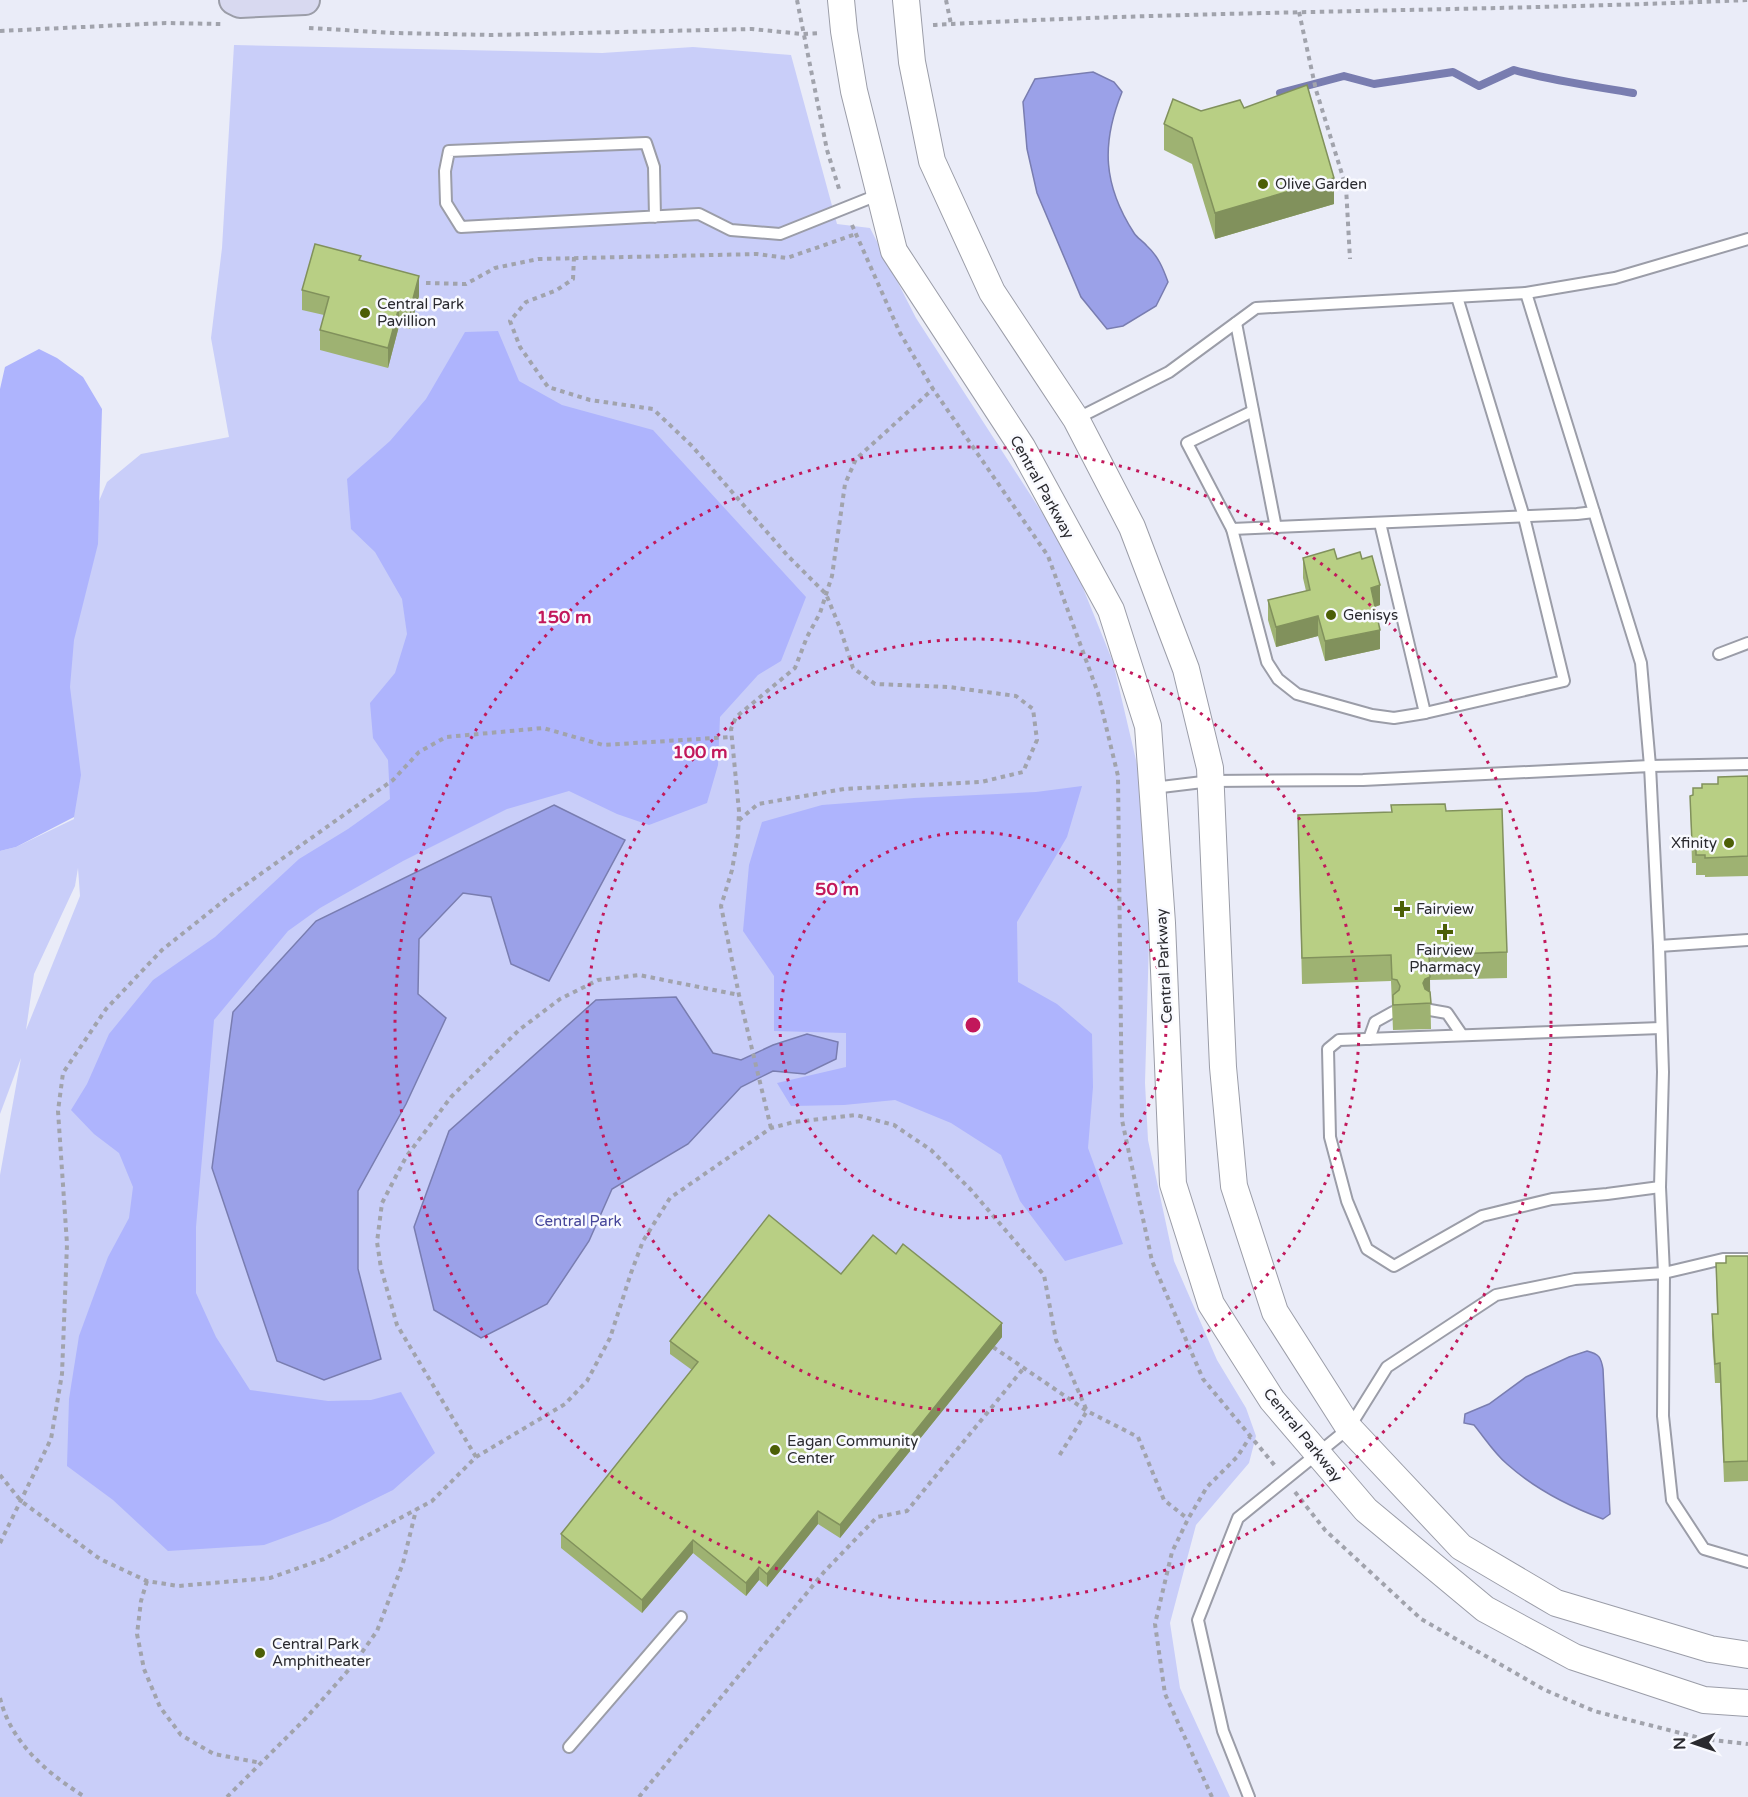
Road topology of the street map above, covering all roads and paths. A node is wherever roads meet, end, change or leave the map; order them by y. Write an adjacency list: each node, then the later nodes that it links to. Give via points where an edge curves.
1 (797, 0): 13 (path)
2 (842, 0): 12 (street, Central Parkway)
3 (906, 0): 10 (street)
4 (946, 0): 9 (path)
5 (1748, 0): 7 (path)
6 (229, 12): 8 (main road, via 240,3); 11 (path, via 166,22)
7 (1299, 12): 9 (path); 19 (path, via 1316,90 1346,187)
8 (304, 14): 13 (path, via 394,33 492,35 752,29)
9 (951, 24): 10 (path)
10 (909, 27): 26 (street, via 932,161 992,292)
11 (0, 31)
12 (844, 31): 13 (path); 14 (street, Central Parkway)
13 (802, 34)
14 (880, 194): 15 (lane, via 780,234 731,230 699,214); 40 (street, Central Parkway, via 894,251 1022,447 1111,610 1149,726)
15 (655, 217): 15 (lane, via 654,167 646,143 449,150 446,203 460,227)
16 (856, 234): 18 (path, via 788,258 757,254)
17 (1748, 238): 21 (lane, via 1615,278)
18 (574, 257): 20 (path, via 495,268 466,284); 32 (path, via 573,279 526,302 510,321 520,347 548,387 590,400 653,409 692,446)
19 (1350, 259)
20 (426, 283)
21 (1526, 293): 22 (lane); 27 (lane)
22 (1457, 297): 23 (lane, via 1256,308); 28 (lane)
23 (1236, 323): 25 (lane); 26 (lane, via 1169,372)
24 (933, 389): 32 (path, via 856,459 845,483)
25 (1253, 411): 30 (lane); 31 (lane, via 1187,442)
26 (1076, 419): 39 (street, via 1132,527 1186,669)
27 (1594, 512): 28 (lane); 38 (lane, via 1641,663)
28 (1524, 517): 29 (lane); 35 (lane, via 1564,681)
29 (1380, 523): 30 (lane); 35 (lane)
30 (1276, 528): 31 (lane)
31 (1232, 530): 35 (lane, via 1267,662 1278,680 1297,694 1372,715 1394,718)
32 (826, 594): 36 (path, via 795,668 736,717); 41 (path, via 853,668 875,684 949,687 1016,696 1034,709 1037,740 1023,772 981,782 844,789 790,798 758,804)
33 (1748, 643): 34 (lane)
34 (1719, 654)
35 (1425, 713)
36 (731, 737): 41 (path); 62 (path, via 603,745 543,728 446,737 419,752 393,780 231,895 162,950 106,1009 63,1073 58,1111 67,1244 62,1374 51,1439)
37 (1748, 764): 38 (lane)
38 (1650, 766): 39 (lane, via 1364,780); 43 (lane)
39 (1211, 781): 40 (lane); 57 (street, via 1222,1067 1234,1186 1275,1312)
40 (1153, 788): 58 (street, Central Parkway, via 1173,1184 1211,1304 1272,1400)
41 (738, 821): 44 (path, via 732,870 721,906)
42 (1748, 940): 43 (lane)
43 (1659, 946): 47 (lane)
44 (739, 995): 50 (path); 60 (path, via 639,975 598,981 560,999 519,1030 451,1097 406,1157 382,1203 377,1242 381,1268 397,1324)
45 (1430, 1010): 48 (lane, via 1448,1013)
46 (1393, 1012): 49 (lane, via 1375,1022)
47 (1661, 1028): 48 (lane); 51 (lane)
48 (1462, 1035): 49 (lane)
49 (1369, 1039): 51 (lane, via 1339,1040 1328,1049 1330,1137 1347,1201 1367,1249 1394,1266 1482,1216 1552,1199)
50 (771, 1128): 56 (path, via 856,1115 894,1125 931,1150 1044,1275 1056,1340); 60 (path, via 670,1198 644,1241 610,1338 587,1381 565,1404)
51 (1660, 1186): 53 (lane)
52 (1748, 1258): 53 (lane, via 1723,1259)
53 (1664, 1273): 57 (lane, via 1575,1280 1496,1295 1387,1367); 66 (lane, via 1663,1416 1672,1500 1704,1549)
54 (993, 1347): 55 (path)
55 (1023, 1369): 56 (path); 76 (path, via 907,1511 877,1517 824,1572)
56 (1087, 1412): 59 (path); 64 (path, via 1138,1437 1164,1500)
57 (1349, 1428): 58 (lane); 69 (street, via 1461,1547 1556,1603 1710,1649)
58 (1318, 1454): 71 (street, Central Parkway, via 1366,1510 1485,1609 1574,1657 1704,1700); 77 (lane, via 1238,1518 1198,1620 1223,1731)
59 (1059, 1456)
60 (476, 1457): 63 (path, via 432,1501)
61 (0, 1475): 62 (path)
62 (21, 1501): 65 (path); 67 (path, via 100,1559)
63 (416, 1510): 67 (path, via 324,1559 270,1578 178,1586); 73 (path, via 404,1563 377,1632 353,1665)
64 (1188, 1519)
65 (0, 1543)
66 (1748, 1562)
67 (147, 1581): 73 (path, via 137,1634 144,1669 160,1707 181,1735 214,1754)
68 (681, 1617): 72 (lane)
69 (1748, 1655)
70 (0, 1698): 74 (path, via 18,1740 56,1778)
71 (1748, 1704)
72 (569, 1747)
73 (262, 1763): 75 (path)
74 (84, 1797)
75 (227, 1797)
76 (639, 1797)
77 (1249, 1797)

